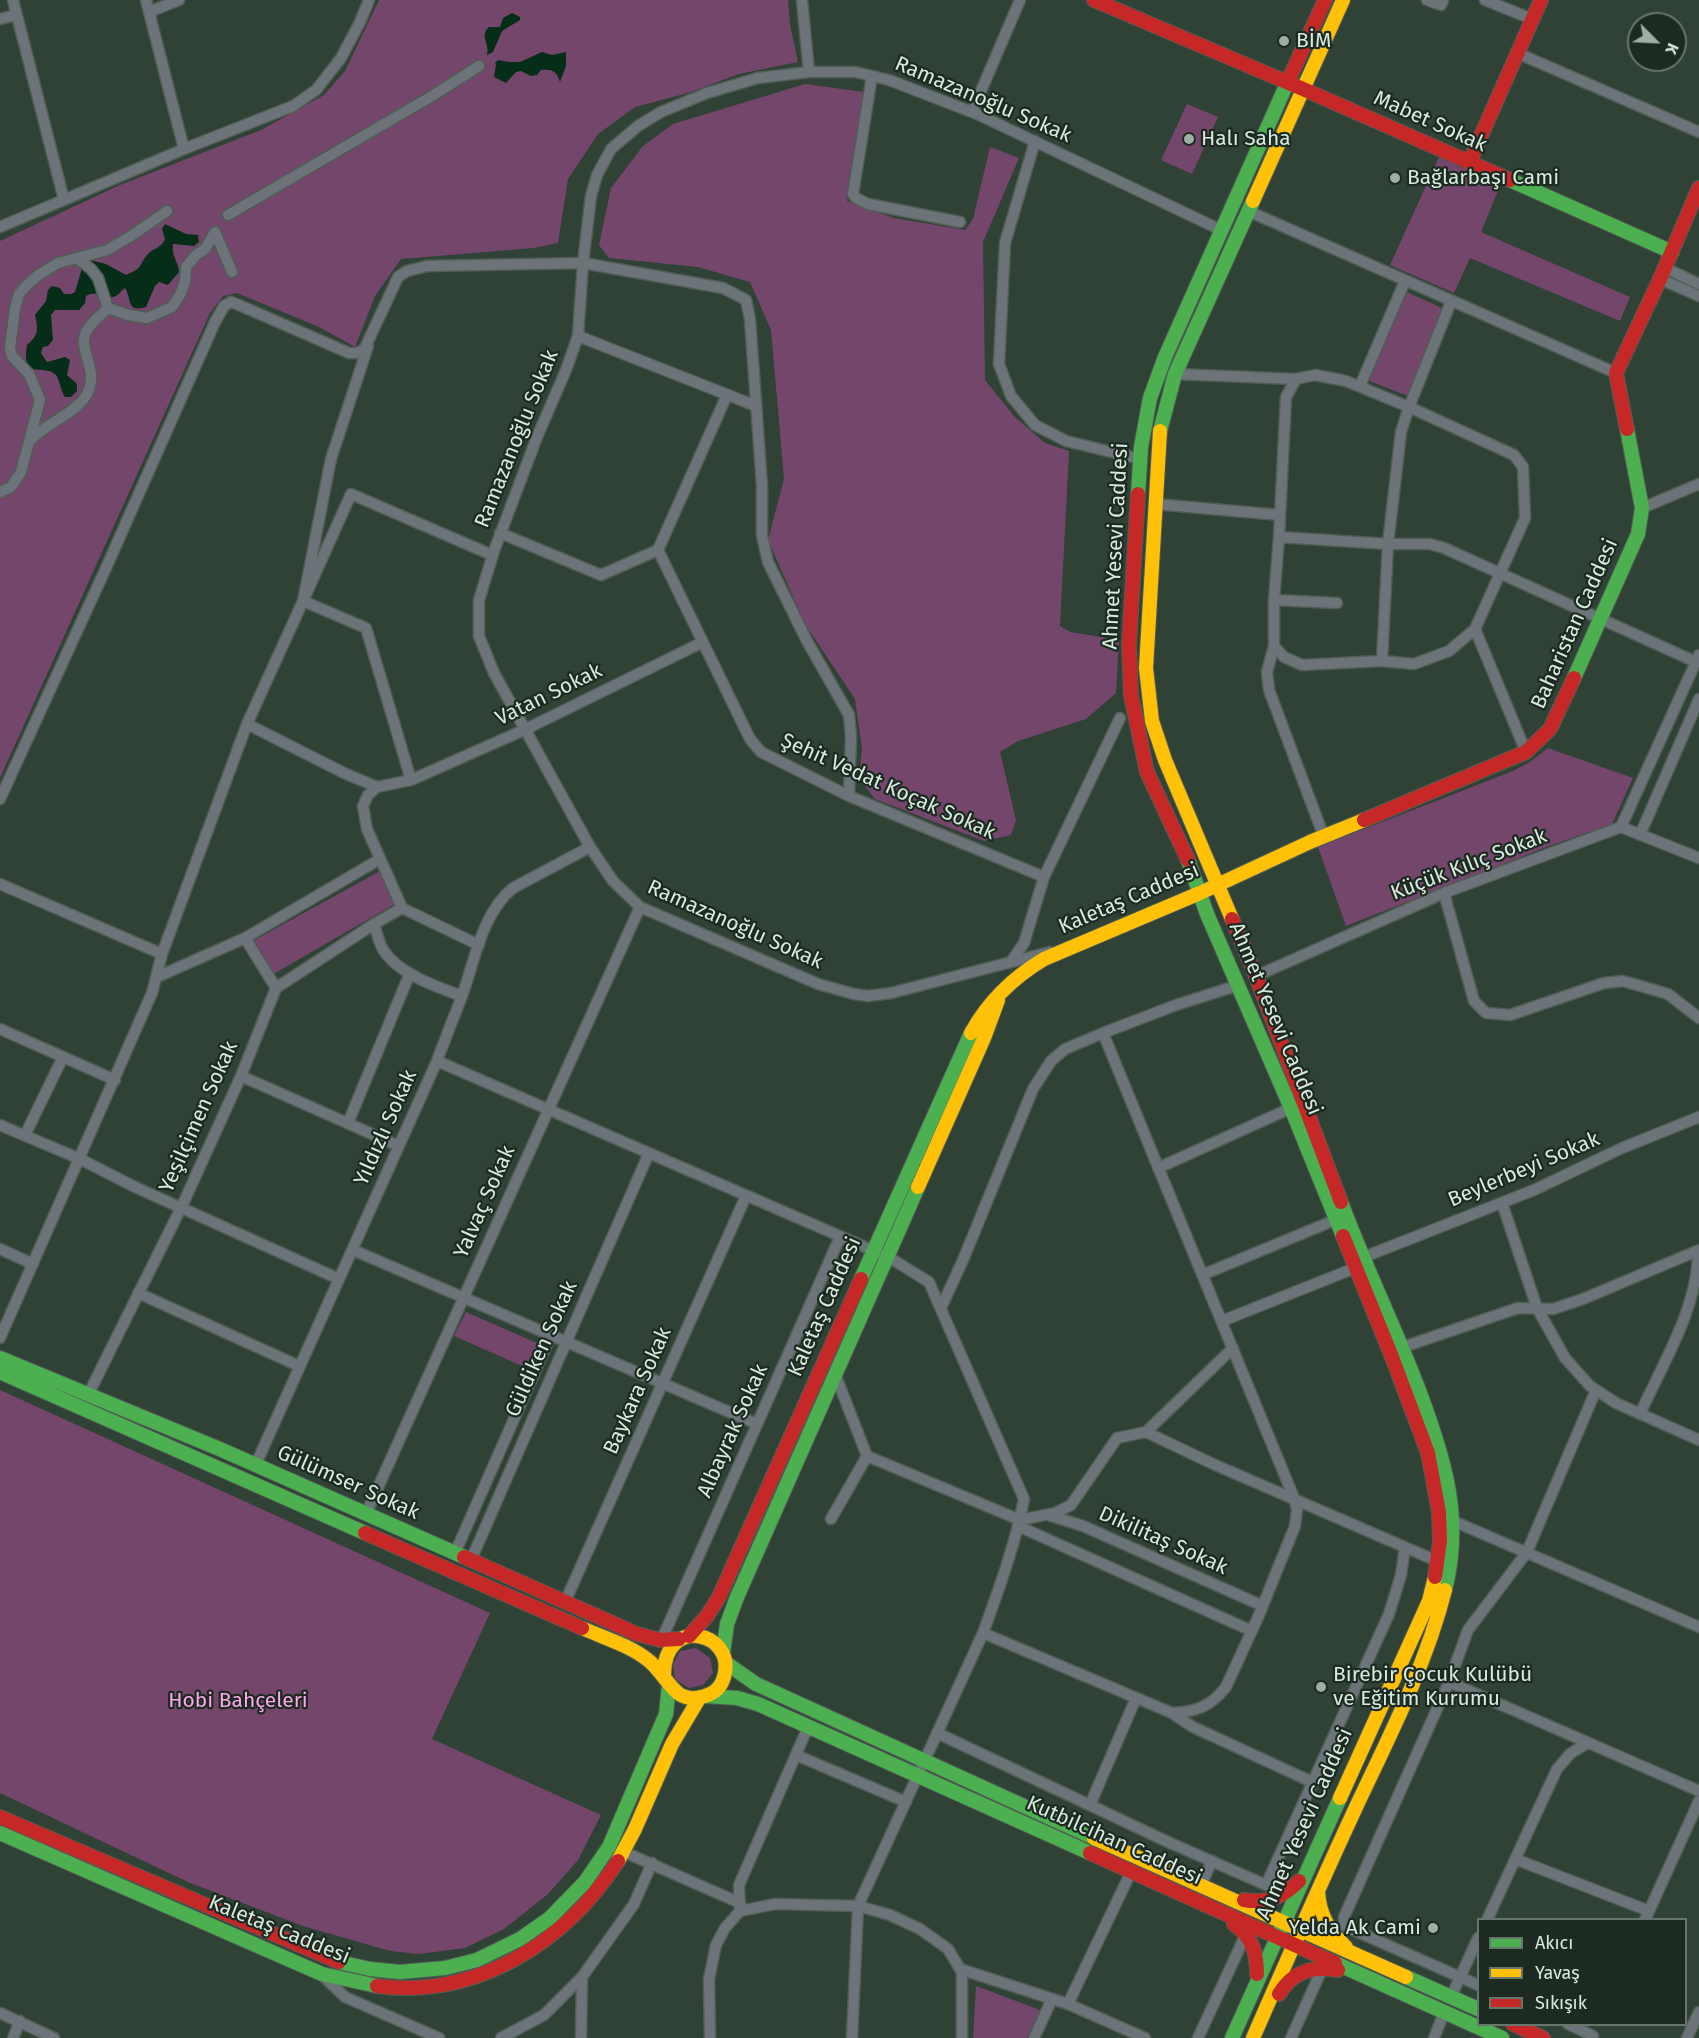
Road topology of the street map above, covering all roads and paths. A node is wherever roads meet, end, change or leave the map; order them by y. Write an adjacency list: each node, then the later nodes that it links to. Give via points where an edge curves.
1 (13, 0): 15 (street)
2 (146, 0): 14 (street)
3 (179, 0): 14 (street)
4 (369, 0): 27 (street, via 341,58 316,90 293,106)
5 (801, 0): 20 (street)
6 (1020, 0): 24 (street)
7 (1094, 0): 22 (main road, Mabet Sokak)
8 (1325, 0): 22 (main road, Ahmet Yesevi Caddesi)
9 (1343, 0): 23 (main road, Ahmet Yesevi Caddesi)
10 (1427, 0): 11 (street, via 1441,5)
11 (1443, 0)
12 (1485, 0): 17 (street)
13 (1541, 0): 17 (main road)
14 (149, 12): 27 (street)
15 (16, 15): 16 (street); 30 (street)
16 (0, 19)
17 (1532, 19): 18 (main road)
18 (1517, 53): 25 (street); 28 (main road)
19 (478, 66): 33 (street)
20 (809, 72): 21 (street, Ramazanoğlu Sokak); 39 (street, Ramazanoğlu Sokak, via 758,78 707,93 638,126 611,149 597,175)
21 (872, 76): 24 (street, Ramazanoğlu Sokak); 34 (street, via 853,194 868,204)
22 (1288, 83): 23 (main road, Mabet Sokak); 36 (main road, Ahmet Yesevi Caddesi)
23 (1303, 89): 28 (main road, Mabet Sokak); 32 (main road, Ahmet Yesevi Caddesi)
24 (972, 112): 26 (street, Ramazanoğlu Sokak)
25 (1699, 132)
26 (1035, 141): 36 (street, Ramazanoğlu Sokak); 57 (street, via 1005,243 999,364 1011,396 1035,426 1066,441)
27 (184, 149): 30 (street)
28 (1469, 163): 37 (main road, Mabet Sokak)
29 (1699, 188): 37 (main road)
30 (64, 200): 35 (street)
31 (167, 211): 38 (street, via 107,250)
32 (1248, 211): 42 (street); 50 (main road, Ahmet Yesevi Caddesi)
33 (228, 214)
34 (960, 222)
35 (0, 227)
36 (1221, 230): 57 (main road, Ahmet Yesevi Caddesi, via 1150,398)
37 (1672, 252): 41 (main road)
38 (80, 260): 46 (street, via 98,278); 56 (street, via 58,263 18,294 10,348 12,356 29,374 40,400)
39 (583, 263): 47 (street, via 427,266 407,271 398,277); 48 (street, Ramazanoğlu Sokak); 54 (street, via 723,288 746,300)
40 (232, 272): 46 (street, via 214,232 205,249 186,267 185,282 172,307 147,318)
41 (1663, 274): 43 (street); 44 (street); 49 (main road)
42 (1405, 281): 45 (street); 52 (street)
43 (1699, 284)
44 (1699, 296)
45 (1451, 302): 49 (street); 55 (street)
46 (108, 308): 56 (street, via 86,332 83,343 92,378 86,395)
47 (371, 335): 70 (street, via 331,459); 86 (street, via 364,350 349,352 231,302 224,306)
48 (578, 336): 53 (street); 63 (street, Ramazanoğlu Sokak)
49 (1616, 373): 61 (main road, Baharistan Caddesi)
50 (1175, 374): 51 (street); 60 (main road, Ahmet Yesevi Caddesi, via 1159,436)
51 (1296, 379): 52 (street, via 1315,375); 62 (street, via 1286,397)
52 (1359, 386): 55 (street)
53 (727, 395): 54 (street); 66 (street)
54 (756, 406): 85 (street, via 762,536 768,562 849,715)
55 (1409, 407): 65 (street, via 1401,432); 68 (street, via 1514,455 1523,467 1525,518)
56 (29, 442): 59 (street, via 16,481)
57 (1140, 459): 96 (main road, Ahmet Yesevi Caddesi, via 1129,645 1131,695 1147,772)
58 (1699, 484): 61 (street)
59 (0, 492)
60 (1155, 504): 62 (street); 95 (main road, Ahmet Yesevi Caddesi, via 1146,668 1152,721)
61 (1642, 508): 72 (main road, Baharistan Caddesi, via 1634,545)
62 (1280, 515): 64 (street)
63 (500, 533): 66 (street, via 601,575); 67 (street, Ramazanoğlu Sokak)
64 (1279, 537): 65 (street); 69 (street)
65 (1388, 544): 68 (street, via 1430,544); 77 (street)
66 (658, 550): 74 (street, Şehit Vedat Koçak Sokak)
67 (492, 555): 70 (street, via 351,494); 81 (street, Ramazanoğlu Sokak, via 479,600 479,636)
68 (1500, 573): 72 (street); 73 (street)
69 (1274, 600): 71 (street); 75 (street)
70 (303, 601): 80 (street); 83 (street, via 366,628)
71 (1336, 603)
72 (1600, 617): 76 (street); 82 (main road, Baharistan Caddesi, via 1550,729)
73 (1475, 629): 77 (street, via 1449,651 1414,664); 82 (street)
74 (703, 642): 81 (street, Vatan Sokak); 85 (street, Şehit Vedat Koçak Sokak, via 750,739 761,752)
75 (1274, 646): 77 (street, via 1284,657 1302,665); 89 (street, via 1267,672 1269,690)
76 (1697, 658): 87 (street)
77 (1382, 662)
78 (1699, 699): 88 (street)
79 (1120, 718): 93 (street)
80 (247, 724): 84 (street); 104 (street)
81 (524, 730): 83 (street, Vatan Sokak); 90 (street, Ramazanoğlu Sokak)
82 (1526, 752): 89 (main road, Baharistan Caddesi)
83 (411, 780): 84 (street, Vatan Sokak)
84 (377, 787): 92 (street, via 363,806 367,830)
85 (849, 796): 93 (street, Şehit Vedat Koçak Sokak)
86 (0, 799)
87 (1622, 827): 88 (street); 97 (street, Küçük Kılıç Sokak)
88 (1640, 835): 91 (street)
89 (1323, 837): 95 (main road, Baharistan Caddesi)
90 (590, 847): 98 (street, Ramazanoğlu Sokak, via 613,881); 102 (street, Yıldızlı Sokak, via 503,896)
91 (1699, 858)
92 (380, 859): 99 (street); 101 (street)
93 (1044, 877): 105 (street, via 1024,943)
94 (0, 884): 104 (street)
95 (1218, 884): 96 (main road, Kaletaş Caddesi); 108 (main road, Ahmet Yesevi Caddesi)
96 (1200, 893): 103 (main road, Kaletaş Caddesi); 109 (main road, Ahmet Yesevi Caddesi)
97 (1444, 893): 108 (street, Küçük Kılıç Sokak); 113 (street, via 1474,1001 1486,1013 1510,1015 1604,982 1623,981 1668,994)
98 (640, 907): 105 (street, Ramazanoğlu Sokak, via 818,984 854,994 891,993); 121 (street, Yalvaç Sokak)
99 (402, 908): 100 (street); 102 (street)
100 (374, 924): 106 (street, via 384,951); 110 (street)
101 (245, 938): 107 (street); 110 (street)
102 (479, 945): 112 (street, Yıldızlı Sokak)
103 (1071, 947): 105 (street, Ramazanoğlu Sokak); 111 (main road, Kaletaş Caddesi, via 1023,972)
104 (162, 954): 107 (street)
105 (1011, 962)
106 (410, 973): 112 (street); 123 (street)
107 (157, 976): 119 (street)
108 (1256, 976): 140 (main road, Ahmet Yesevi Caddesi)
109 (1239, 985): 115 (street); 120 (main road, Ahmet Yesevi Caddesi)
110 (276, 988): 118 (street, Yeşilçimen Sokak)
111 (999, 995): 137 (main road, Kaletaş Caddesi, via 971,1031); 139 (main road, Kaletaş Caddesi, via 984,1038)
112 (462, 996): 117 (street, Yıldızlı Sokak)
113 (1699, 1018)
114 (0, 1029): 116 (street)
115 (1103, 1033): 129 (street); 146 (street, via 1065,1048 1051,1061 1033,1089)
116 (63, 1057): 119 (street); 125 (street)
117 (437, 1061): 121 (street); 126 (street, Yıldızlı Sokak)
118 (242, 1076): 123 (street); 132 (street, Yeşilçimen Sokak)
119 (115, 1080): 128 (street)
120 (1291, 1108): 129 (street); 133 (main road, Ahmet Yesevi Caddesi)
121 (549, 1109): 127 (street); 145 (street, Yalvaç Sokak)
122 (1699, 1117): 131 (street, Beylerbeyi Sokak)
123 (348, 1124): 126 (street)
124 (0, 1125): 125 (street)
125 (25, 1135): 128 (street)
126 (399, 1146): 136 (street, Yıldızlı Sokak)
127 (648, 1153): 130 (street); 151 (street, Güldiken Sokak)
128 (80, 1160): 132 (street); 141 (street)
129 (1158, 1168): 142 (street)
130 (746, 1196): 134 (street); 158 (street, Baykara Sokak)
131 (1502, 1203): 140 (street, Beylerbeyi Sokak); 147 (street)
132 (182, 1206): 143 (street); 144 (street, Yeşilçimen Sokak)
133 (1335, 1220): 140 (main road, Ahmet Yesevi Caddesi); 142 (street)
134 (840, 1237): 137 (street); 162 (street, Albayrak Sokak)
135 (0, 1249): 141 (street)
136 (353, 1250): 143 (street, Yıldızlı Sokak); 145 (street)
137 (873, 1250): 139 (street); 183 (main road, Kaletaş Caddesi, via 719,1597 707,1616)
138 (1699, 1251): 147 (street, via 1583,1299 1553,1309); 161 (street, via 1698,1268 1680,1329)
139 (886, 1257): 146 (street, via 930,1282); 157 (main road, Kaletaş Caddesi)
140 (1359, 1263): 148 (street, Beylerbeyi Sokak); 152 (main road, Ahmet Yesevi Caddesi); 177 (main road, Ahmet Yesevi Caddesi, via 1428,1453 1439,1512)
141 (33, 1264): 150 (street)
142 (1202, 1275): 148 (street)
143 (339, 1278): 155 (street, Yıldızlı Sokak)
144 (138, 1293): 155 (street); 160 (street, Yeşilçimen Sokak)
145 (463, 1298): 149 (street); 168 (street, Yalvaç Sokak)
146 (941, 1308): 172 (street, via 1024,1499)
147 (1537, 1308): 152 (street, via 1518,1308); 159 (street, via 1565,1358)
148 (1222, 1322): 153 (street)
149 (551, 1335): 151 (street); 175 (street)
150 (0, 1338)
151 (566, 1342): 158 (street); 176 (street, Güldiken Sokak)
152 (1403, 1347): 171 (main road, Ahmet Yesevi Caddesi, via 1447,1474)
153 (1233, 1348): 163 (street); 167 (street)
154 (0, 1358): 160 (main road, Gülümser Sokak)
155 (299, 1366): 166 (street, Yıldızlı Sokak)
156 (0, 1372): 186 (main road, via 587,1629 652,1662)
157 (835, 1374): 165 (street); 185 (main road, Kaletaş Caddesi, via 733,1607)
158 (663, 1383): 162 (street); 178 (street, Baykara Sokak)
159 (1596, 1390): 161 (street); 174 (street)
160 (88, 1395): 166 (main road, Gülümser Sokak)
161 (1640, 1414): 164 (street)
162 (757, 1424): 184 (street, Albayrak Sokak)
163 (1146, 1431): 167 (street); 169 (street, via 1117,1438 1071,1505)
164 (1699, 1440)
165 (867, 1456): 170 (street); 172 (street)
166 (255, 1464): 168 (main road, Gülümser Sokak)
167 (1294, 1498): 173 (street); 179 (street, via 1295,1526)
168 (366, 1514): 175 (main road, Gülümser Sokak)
169 (1047, 1515): 172 (street); 179 (street, Dikilitaş Sokak, via 1083,1526)
170 (831, 1519)
171 (1453, 1521): 174 (street); 211 (main road, Ahmet Yesevi Caddesi, via 1447,1582 1425,1653)
172 (1019, 1523): 181 (street); 182 (street)
173 (1405, 1547): 177 (street); 197 (street, via 1389,1614)
174 (1527, 1552): 180 (street); 187 (street, via 1468,1630)
175 (455, 1553): 176 (main road, Gülümser Sokak)
176 (471, 1560): 178 (main road, Gülümser Sokak)
177 (1437, 1561): 209 (main road, Ahmet Yesevi Caddesi, via 1429,1601)
178 (565, 1602): 184 (main road, Gülümser Sokak, via 650,1640)
179 (1263, 1606): 181 (street)
180 (1699, 1627)
181 (1252, 1631): 190 (street, via 1220,1694 1191,1712)
182 (983, 1633): 189 (street); 192 (street)
183 (684, 1638): 184 (main road, Gülümser Sokak); 185 (main road, via 709,1638); 186 (main road, via 671,1646 666,1655 663,1665)
184 (661, 1641)
185 (724, 1658): 188 (main road, via 726,1673 722,1683); 195 (main road, Kutbilcihan Caddesi, via 756,1684)
186 (667, 1680): 188 (main road, via 686,1697); 202 (main road, Kaletaş Caddesi, via 666,1714 609,1847 585,1882 550,1918 520,1939 477,1960 445,1968 400,1972 335,1961)
187 (1449, 1682): 193 (street); 230 (street, via 1344,1917 1344,1925)
188 (703, 1697): 191 (main road, Kutbilcihan Caddesi, via 748,1701); 204 (main road, Kaletaş Caddesi, via 672,1743)
189 (1136, 1698): 190 (street); 201 (street)
190 (1172, 1713): 197 (street, via 1193,1727)
191 (808, 1727): 194 (street); 196 (main road, Kutbilcihan Caddesi)
192 (937, 1733): 195 (street); 201 (street)
193 (1588, 1743): 198 (street); 205 (street, via 1557,1769)
194 (796, 1755): 200 (street); 215 (street, via 739,1885)
195 (924, 1762): 196 (street); 210 (main road, Kutbilcihan Caddesi)
196 (918, 1776): 200 (street); 208 (main road, Kutbilcihan Caddesi)
197 (1312, 1782): 206 (street, via 1266,1885)
198 (1699, 1791)
199 (1699, 1801): 216 (street)
200 (906, 1802): 214 (street)
201 (1090, 1804): 206 (street)
202 (0, 1817)
203 (0, 1833): 227 (main road, Kaletaş Caddesi)
204 (624, 1851): 207 (street); 227 (main road, Kaletaş Caddesi, via 596,1894 561,1928 502,1967 429,1988 391,1989)
205 (1515, 1859): 216 (street); 217 (street)
206 (1212, 1861): 210 (street)
207 (652, 1863): 215 (street); 229 (street, via 634,1904)
208 (1131, 1872): 213 (main road, Kutbilcihan Caddesi); 235 (street)
209 (1306, 1873): 212 (main road, via 1291,1890 1274,1900 1251,1902); 218 (main road, Ahmet Yesevi Caddesi)
210 (1201, 1885): 212 (main road, Kutbilcihan Caddesi)
211 (1318, 1889): 219 (main road, Ahmet Yesevi Caddesi); 224 (main road, via 1321,1913 1337,1938)
212 (1225, 1896): 218 (main road, Kutbilcihan Caddesi)
213 (1204, 1905): 220 (main road); 221 (main road, Kutbilcihan Caddesi)
214 (858, 1906): 215 (street); 226 (street, via 920,1929 948,1949); 250 (street)
215 (740, 1907): 249 (street, via 716,1945 710,1979)
216 (1647, 1915)
217 (1488, 1918)
218 (1284, 1922): 219 (main road, Kutbilcihan Caddesi); 221 (main road, Ahmet Yesevi Caddesi)
219 (1300, 1929): 223 (main road, Ahmet Yesevi Caddesi); 224 (main road, Kutbilcihan Caddesi)
220 (1246, 1934): 231 (main road, via 1255,1946); 254 (street)
221 (1276, 1937): 223 (main road, Kutbilcihan Caddesi); 231 (main road, Ahmet Yesevi Caddesi)
222 (1477, 1942): 230 (street)
223 (1294, 1945): 228 (main road, Kutbilcihan Caddesi); 256 (main road, Ahmet Yesevi Caddesi)
224 (1353, 1953): 233 (main road, Kutbilcihan Caddesi)
225 (1323, 1967): 228 (main road); 256 (main road, via 1308,1969 1284,1984); 257 (street)
226 (960, 1969): 234 (street); 251 (street)
227 (322, 1974): 246 (street, via 345,1997)
228 (1361, 1975): 239 (main road, Kutbilcihan Caddesi)
229 (582, 1977): 247 (street, via 544,2015); 248 (street)
230 (1461, 1977): 232 (street); 233 (street)
231 (1257, 1981): 255 (main road, Ahmet Yesevi Caddesi)
232 (1477, 1984)
233 (1451, 1997): 236 (main road, Kutbilcihan Caddesi)
234 (1052, 1999): 235 (street); 252 (street)
235 (1068, 2004): 253 (street)
236 (1477, 2008)
237 (1699, 2012): 261 (street)
238 (0, 2013): 240 (street)
239 (1444, 2013): 258 (street); 259 (main road, Kutbilcihan Caddesi)
240 (20, 2021): 244 (street); 245 (street)
241 (1515, 2026): 260 (main road)
242 (1570, 2026): 243 (street)
243 (1593, 2037)
244 (13, 2038)
245 (54, 2038)
246 (439, 2038)
247 (501, 2038)
248 (581, 2038)
249 (710, 2038)
250 (852, 2038)
251 (963, 2038)
252 (1034, 2038)
253 (1145, 2038)
254 (1198, 2038)
255 (1232, 2038)
256 (1253, 2038)
257 (1291, 2038)
258 (1434, 2038)
259 (1502, 2038)
260 (1544, 2038)
261 (1688, 2038)

